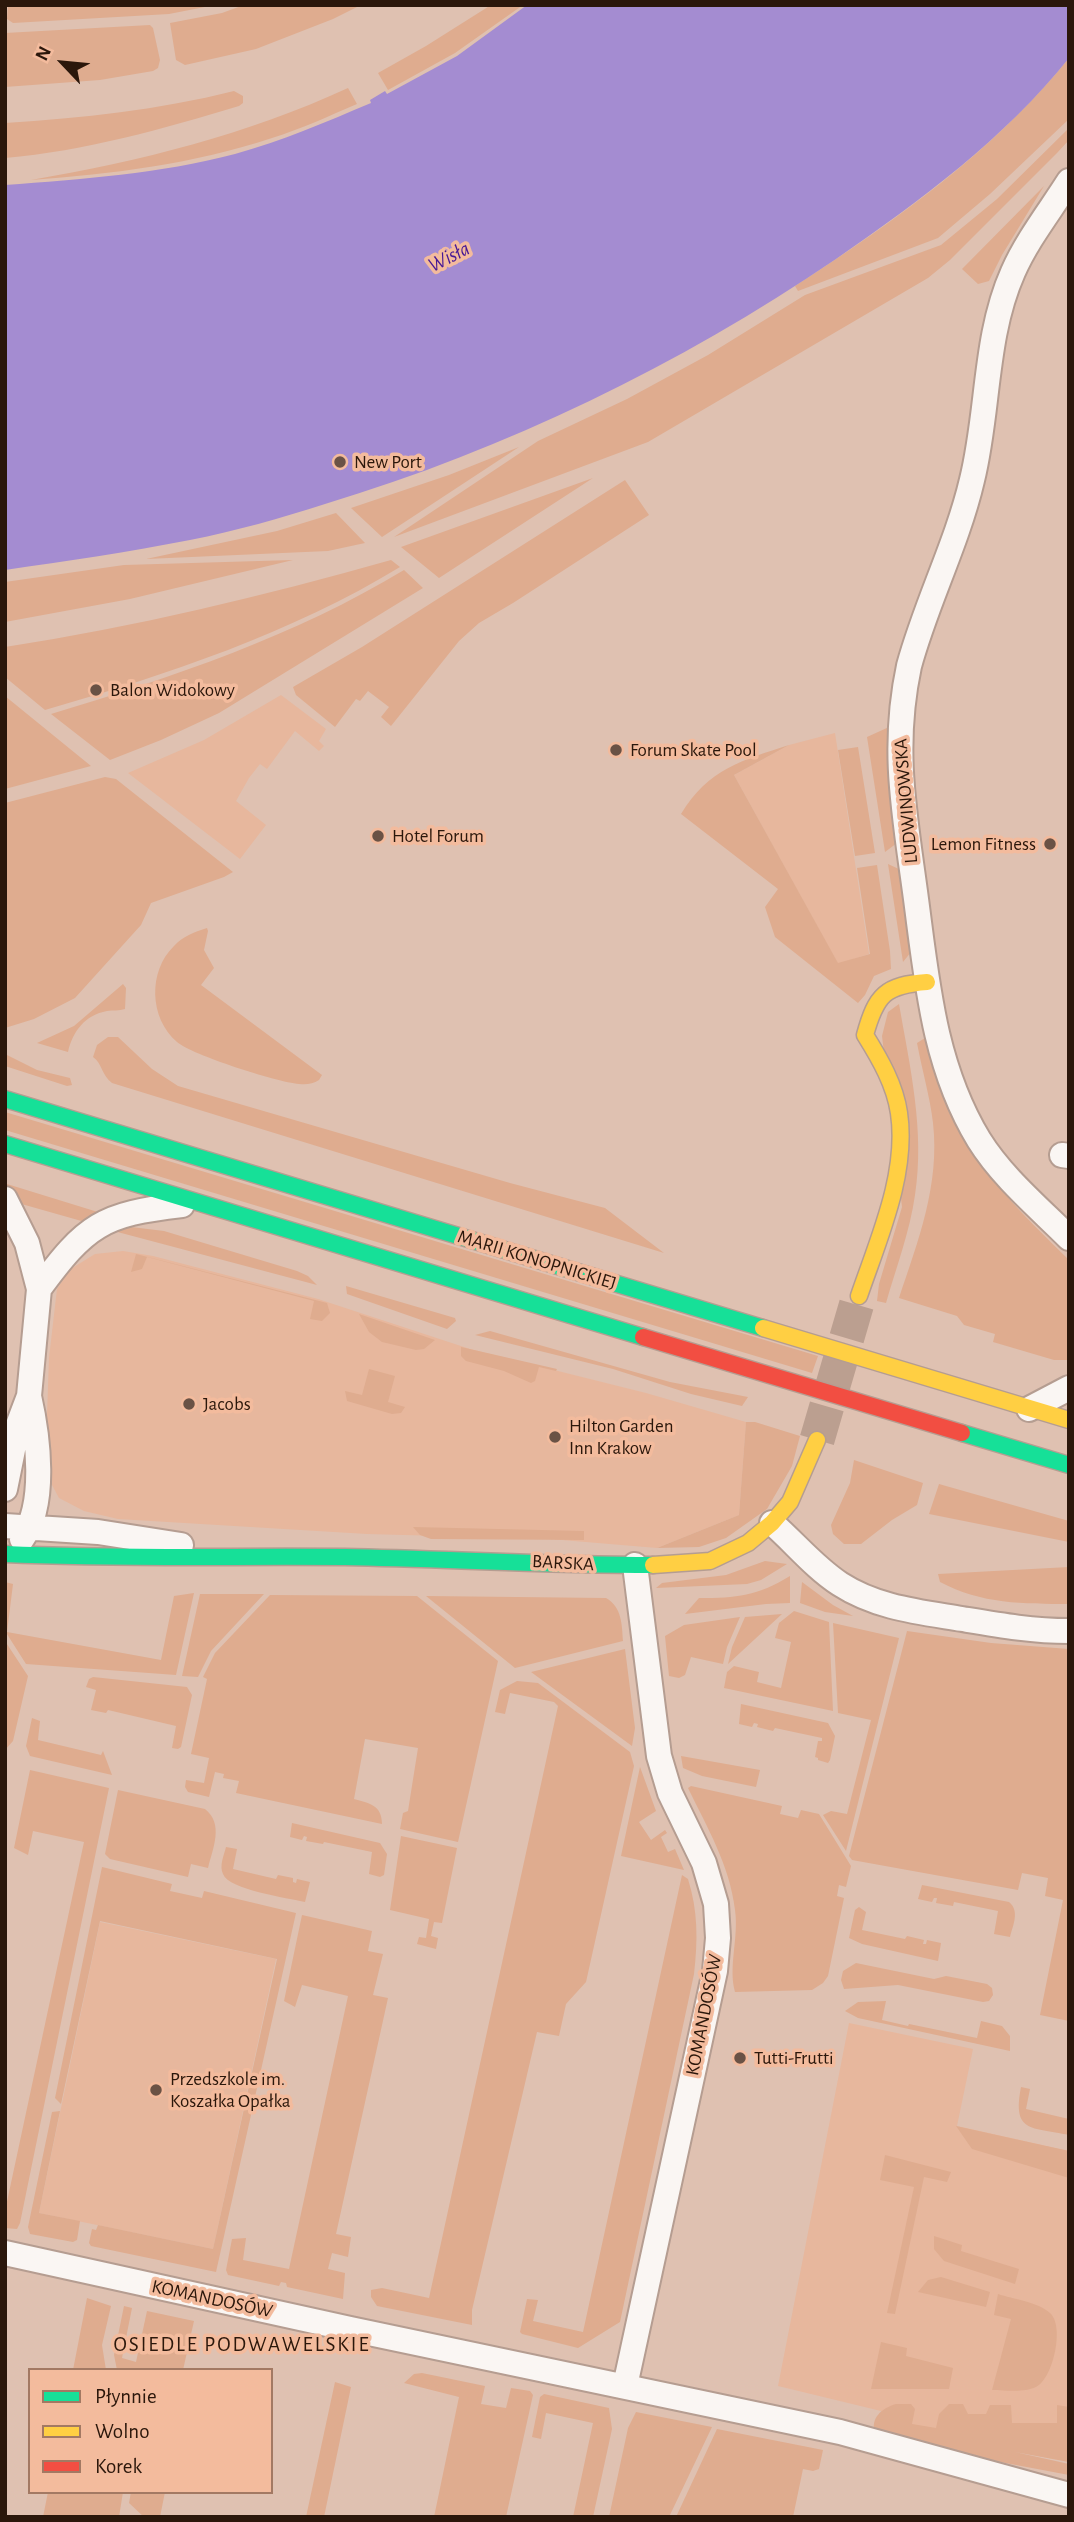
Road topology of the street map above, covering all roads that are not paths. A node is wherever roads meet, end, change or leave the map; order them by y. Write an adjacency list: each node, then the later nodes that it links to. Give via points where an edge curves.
1 (1069, 181): 2 (street, LUDWINOWSKA, via 1022,254 1003,300 972,482 915,642 904,688 901,790)
2 (927, 982): 7 (street, LUDWINOWSKA, via 946,1070 979,1140 1019,1189); 9 (main road, via 901,983 884,994 871,1013 865,1035 893,1092 900,1133 889,1201)
3 (5, 1099): 12 (main road, MARII KONOPNICKIEJ)
4 (5, 1144): 6 (main road)
5 (5, 1199): 8 (street, via 27,1242)
6 (198, 1203): 8 (street, via 150,1208 95,1226 72,1246); 15 (main road)
7 (1069, 1238)
8 (39, 1289): 11 (street)
9 (859, 1296)
10 (1069, 1388): 12 (street)
11 (29, 1396): 16 (street); 19 (street, via 36,1426 38,1478)
12 (1029, 1409): 13 (main road, MARII KONOPNICKIEJ)
13 (1069, 1420)
14 (817, 1440): 17 (main road, BARSKA, via 790,1502)
15 (1069, 1465)
16 (5, 1489)
17 (772, 1523): 22 (main road, BARSKA, via 748,1543 710,1561); 23 (street, via 828,1576 863,1597 930,1615 1034,1631)
18 (5, 1526): 19 (street, BARSKA)
19 (31, 1526): 20 (street); 21 (street, BARSKA)
20 (7, 1549): 21 (main road, BARSKA, via 95,1558)
21 (247, 1556): 22 (main road, BARSKA)
22 (635, 1565): 25 (street, KOMANDOSÓW, via 659,1756 670,1793 711,1882 718,1938 715,1971)
23 (1069, 1631)
24 (5, 2253): 25 (street, KOMANDOSÓW)
25 (625, 2386): 26 (street, KOMANDOSÓW, via 840,2432)
26 (1069, 2495)

